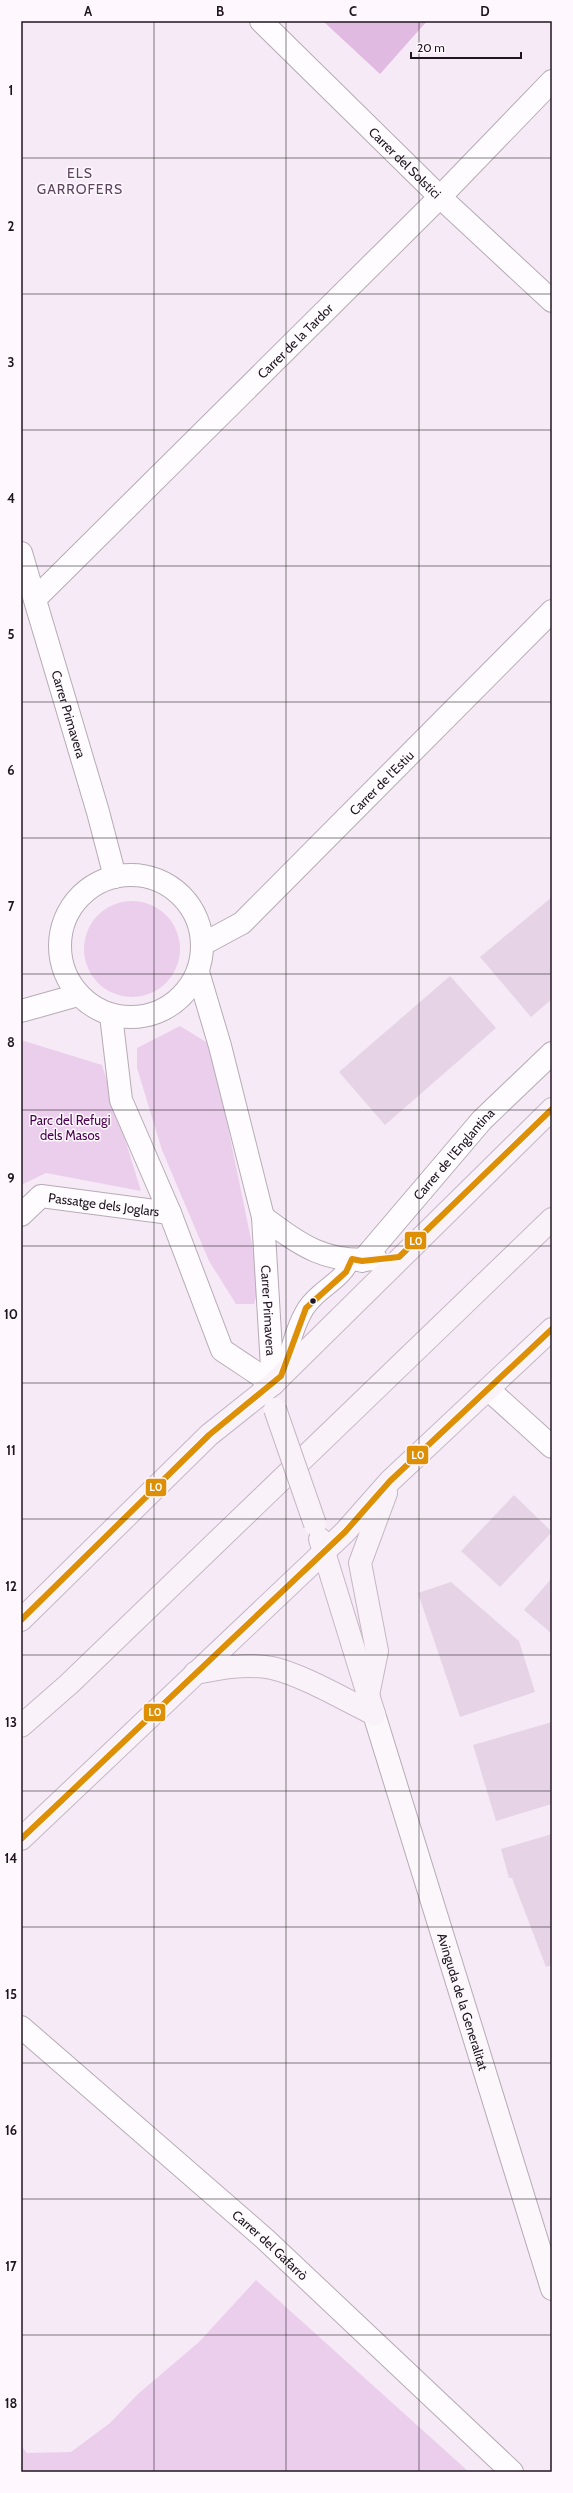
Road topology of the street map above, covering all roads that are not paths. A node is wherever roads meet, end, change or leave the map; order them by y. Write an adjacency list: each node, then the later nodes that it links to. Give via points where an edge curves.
1 (261, 21): 3 (street, Carrer del Solstici)
2 (552, 81): 3 (street, Carrer de la Tardor)
3 (440, 197): 4 (street, Carrer del Solstici); 6 (street, Carrer de la Tardor)
4 (552, 301)
5 (21, 553): 6 (street, Carrer Primavera)
6 (36, 598): 8 (street, Carrer Primavera)
7 (552, 611): 9 (street, Carrer de l'Estiu, via 242,923)
8 (115, 877): 9 (street, via 150,877 169,886 184,898 196,916); 11 (street, via 87,890 70,908 61,932 60,957)
9 (203, 944): 10 (street)
10 (198, 972): 13 (street, via 185,993 162,1011 138,1017); 18 (street, Carrer Primavera, via 220,1046)
11 (78, 995): 12 (street); 13 (street)
12 (21, 1012)
13 (112, 1015): 16 (street, Carrer Primavera, via 121,1100)
14 (552, 1053): 21 (street, Carrer de l'Englantina, via 482,1120)
15 (552, 1109): 20 (main road)
16 (170, 1213): 17 (street, Passatge dels Joglars, via 41,1196); 23 (street, Carrer Primavera, via 222,1350)
17 (21, 1215)
18 (263, 1217): 21 (street, via 302,1246 326,1256); 23 (street, Carrer Primavera)
19 (552, 1219): 31 (main road, via 75,1678)
20 (399, 1257): 21 (street); 23 (main road)
21 (357, 1260): 23 (lane, via 306,1308)
22 (552, 1329): 24 (main road)
23 (277, 1380): 27 (main road, bridge, via 275,1409); 28 (main road, via 209,1435)
24 (489, 1390): 25 (street); 26 (main road)
25 (552, 1447)
26 (390, 1481): 27 (main road, via 345,1532); 30 (main road, via 360,1563 377,1651)
27 (324, 1550): 29 (main road); 30 (main road)
28 (21, 1620)
29 (195, 1673): 30 (main road, via 231,1666 272,1668); 32 (main road)
30 (371, 1704): 34 (street, Avinguda de la Generalitat)
31 (21, 1726)
32 (21, 1839)
33 (21, 2027): 35 (street, Carrer del Gafarrò, via 266,2239)
34 (552, 2289)
35 (512, 2472)

